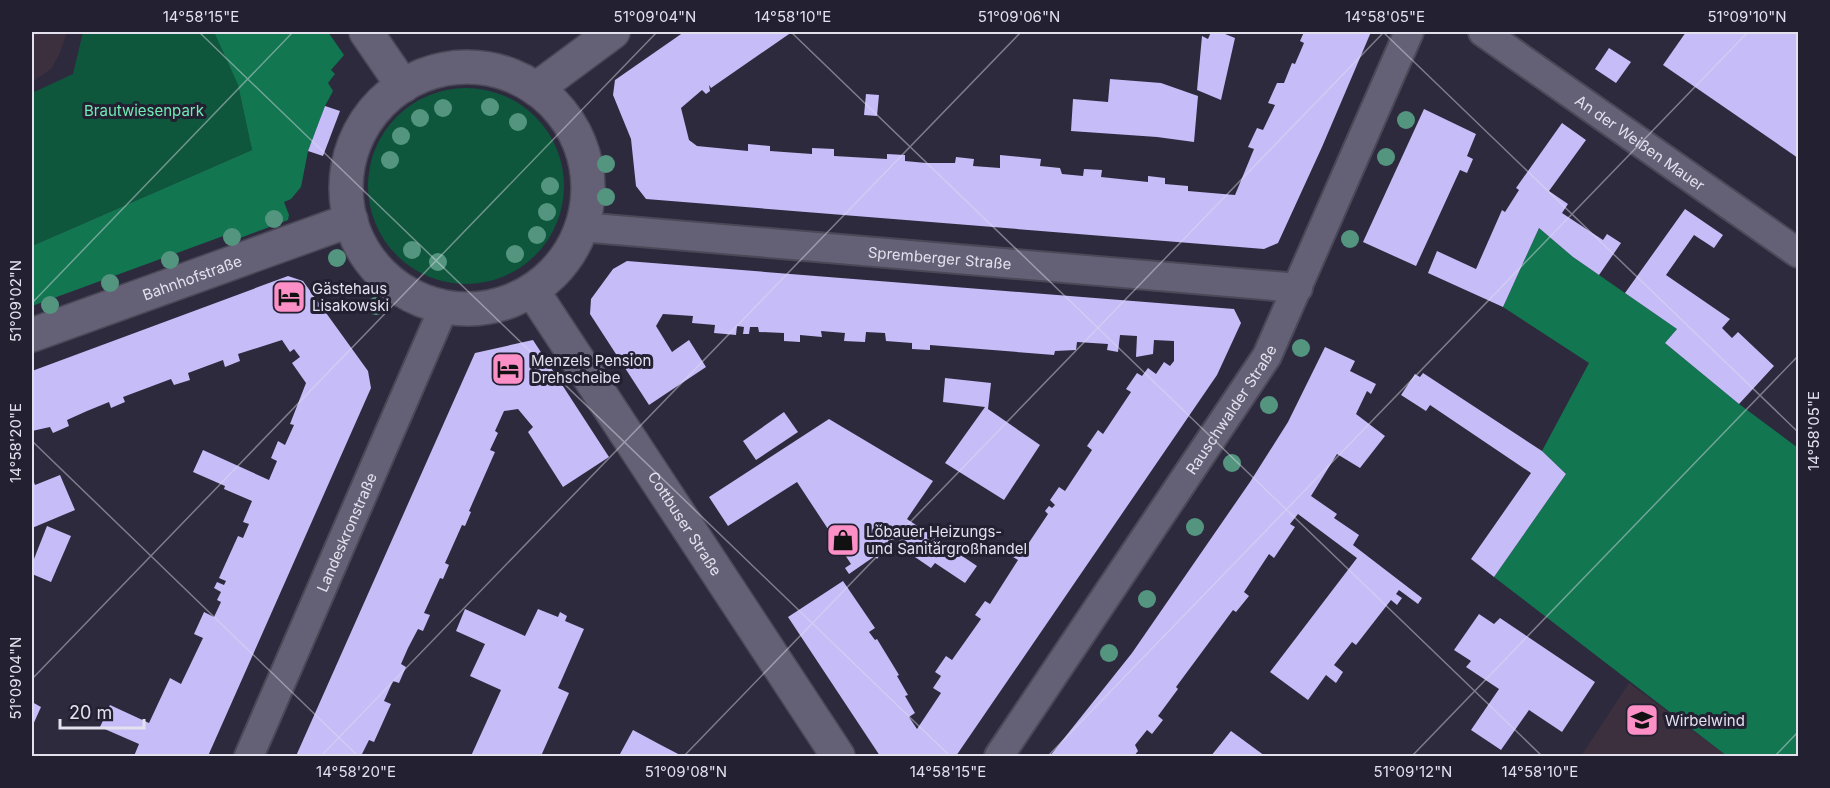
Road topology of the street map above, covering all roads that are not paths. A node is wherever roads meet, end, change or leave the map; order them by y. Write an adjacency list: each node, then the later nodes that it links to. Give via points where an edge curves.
1 (366, 32): 5 (main road)
2 (613, 32): 6 (main road)
3 (1409, 32): 10 (street, Rauschwalder Straße)
4 (1483, 32): 9 (street, An der Weißen Mauer)
5 (403, 86): 6 (main road, via 436,72 472,68 507,75); 7 (main road, via 374,112 354,145 346,182)
6 (536, 89): 8 (main road, via 564,116 581,148 588,182)
7 (351, 220): 12 (main road, via 364,251 385,277 413,297); 13 (main road, Bahnhofstraße)
8 (581, 227): 10 (street, Spremberger Straße); 11 (main road, via 554,273)
9 (1798, 253)
10 (1298, 288): 16 (street, Rauschwalder Straße, via 1267,356)
11 (532, 290): 12 (main road, via 493,306); 15 (main road, Cottbuser Straße)
12 (444, 307): 14 (street, Landeskronstraße)
13 (32, 335)
14 (249, 756)
15 (838, 756)
16 (999, 756)

